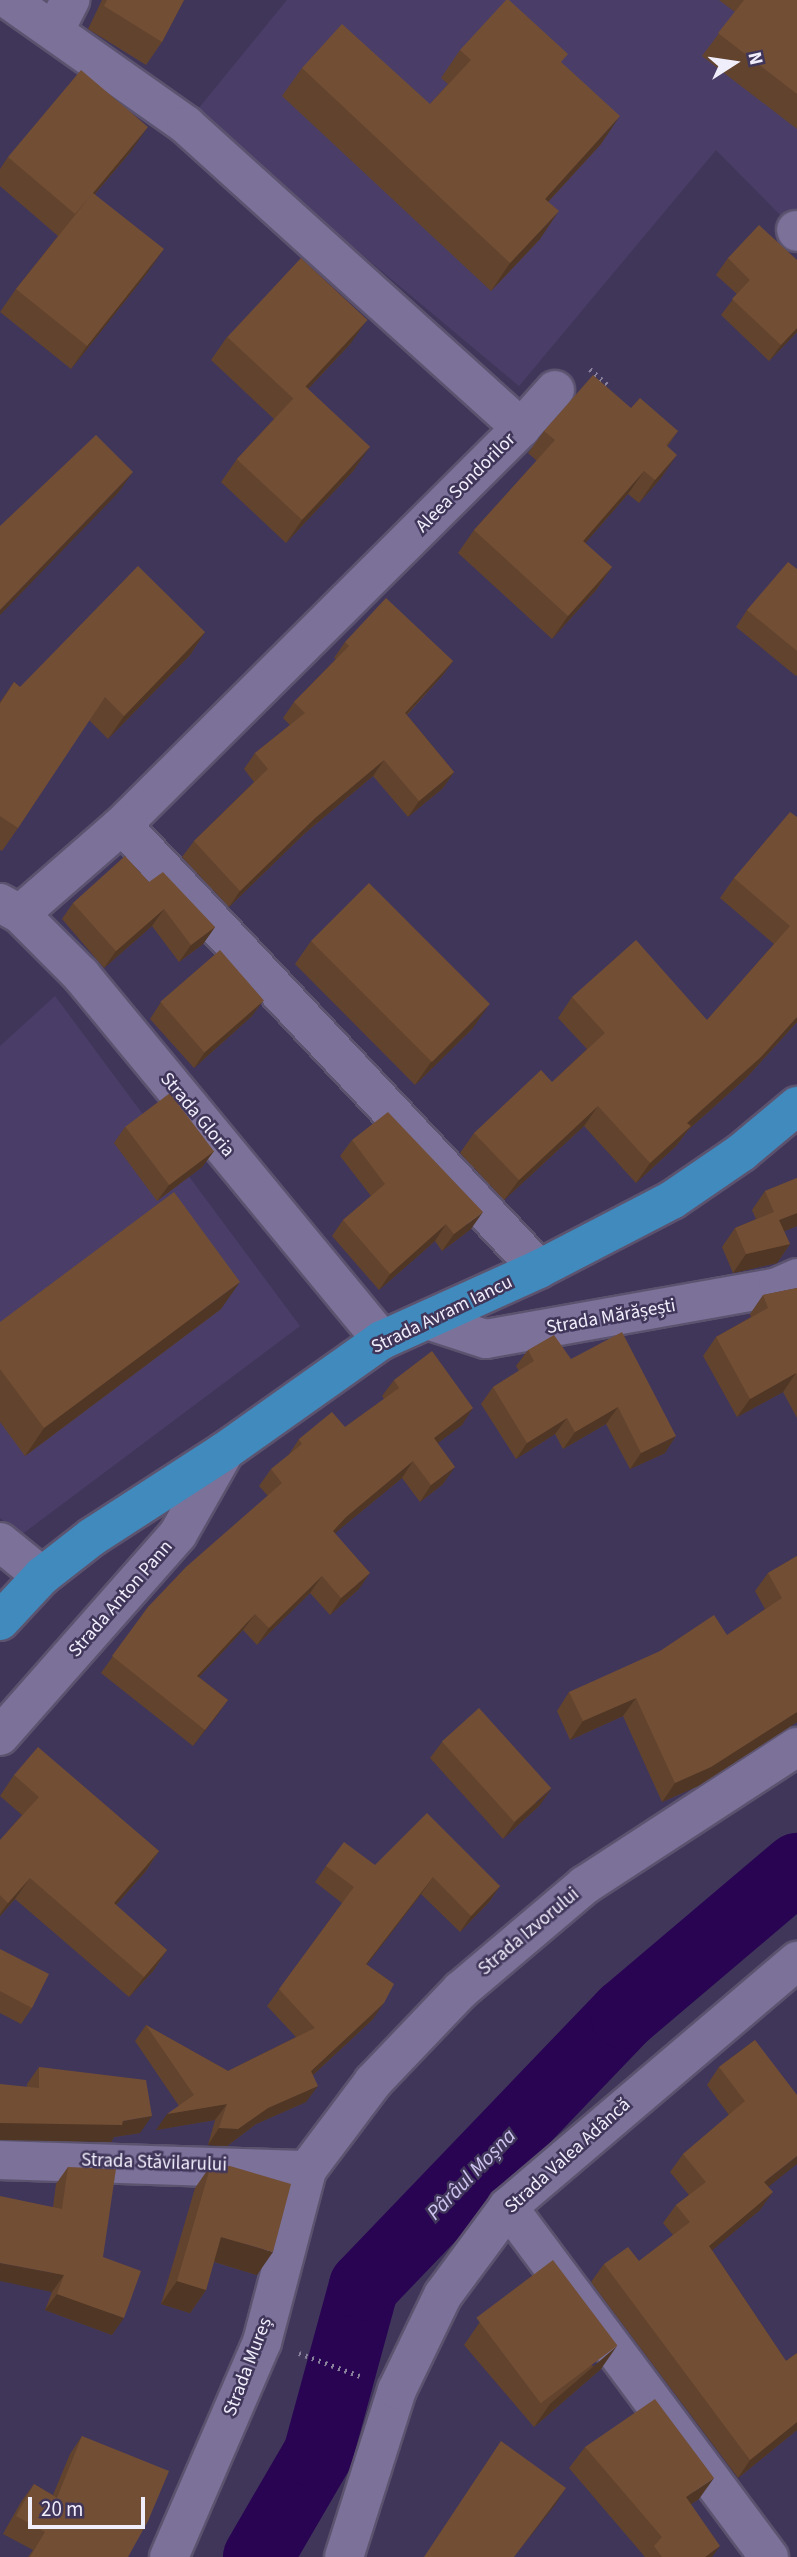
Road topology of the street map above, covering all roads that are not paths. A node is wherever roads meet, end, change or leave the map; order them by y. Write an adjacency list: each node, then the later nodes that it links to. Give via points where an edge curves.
1 (9, 0): 2 (street, Aleea Sondorilor)
2 (63, 15): 4 (street, Aleea Sondorilor)
3 (555, 390): 4 (street)
4 (521, 428): 5 (street, Aleea Sondorilor)
5 (122, 825): 6 (street, Aleea Sondorilor); 8 (street)
6 (10, 908): 11 (street, Strada Gloria, via 81,975)
7 (797, 1106): 8 (main road, Strada Avram Iancu, via 742,1153 672,1200)
8 (539, 1269): 10 (main road, Strada Avram Iancu)
9 (797, 1278): 10 (street, Strada Mărășești, via 776,1287 486,1339)
10 (427, 1320): 11 (main road, Strada Avram Iancu)
11 (382, 1340): 12 (main road, Strada Avram Iancu)
12 (225, 1451): 14 (main road, Strada Avram Iancu, via 92,1537); 16 (street, Strada Anton Pann, via 178,1534)
13 (0, 1542): 14 (street)
14 (43, 1576): 15 (main road, Strada Avram Iancu)
15 (0, 1621)
16 (0, 1736)
17 (797, 1747): 20 (street, Strada Izvorului, via 585,1885 461,1990 373,2082)
18 (797, 1961): 21 (street, Strada Valea Adâncă)
19 (0, 2160): 20 (street, Strada Stăvilarului)
20 (307, 2170): 22 (street, Strada Mureș, via 262,2342)
21 (508, 2207): 23 (street, Strada Valea Adâncă, via 443,2295 397,2390); 24 (street)
22 (169, 2557)
23 (344, 2557)
24 (769, 2557)

